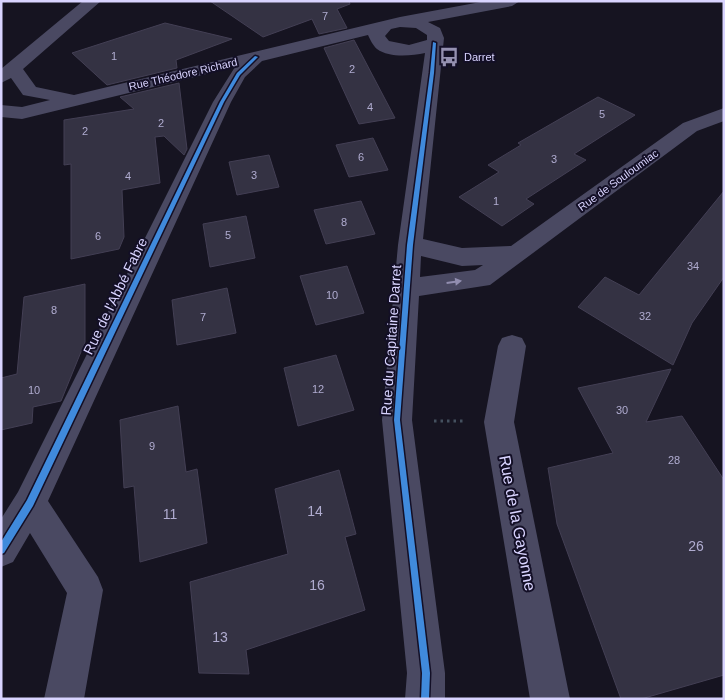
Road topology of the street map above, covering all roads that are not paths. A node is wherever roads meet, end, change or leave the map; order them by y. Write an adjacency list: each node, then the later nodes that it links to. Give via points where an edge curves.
1 (92, 1): 10 (street)
2 (512, 1): 3 (street, Rue Théodore Richard)
3 (478, 7): 4 (street, Rue Théodore Richard); 5 (street, Rue Théodore Richard)
4 (392, 24): 5 (street, via 420,24); 6 (street, Rue Théodore Richard); 7 (street, via 376,35)
5 (434, 37): 8 (street, Rue Théodore Richard, via 422,49); 12 (street, Rue du Capitaine Darret)
6 (319, 42): 7 (street, Rue Théodore Richard); 9 (street, Rue Théodore Richard)
7 (383, 45): 8 (street, Rue Théodore Richard)
8 (404, 51): 12 (street)
9 (256, 57): 11 (street, Rue Théodore Richard); 16 (street, Rue de l'Abbé Fabre, via 238,74)
10 (7, 73): 13 (street)
11 (182, 73): 15 (street, Rue Théodore Richard); 16 (street, via 210,84)
12 (432, 73): 21 (street, Rue du Capitaine Darret)
13 (30, 91): 14 (street, Rue Théodore Richard); 15 (street, Rue Théodore Richard)
14 (1, 92)
15 (76, 100): 18 (street, Rue Théodore Richard)
16 (222, 102): 25 (street, Rue de l'Abbé Fabre)
17 (1, 111): 18 (street, Rue Théodore Richard)
18 (22, 113): 20 (street, Rue Théodore Richard)
19 (724, 114): 22 (street, Rue de Souloumiac, via 690,127)
20 (1, 122)
21 (410, 245): 22 (street, via 462,257); 23 (street, Rue du Capitaine Darret)
22 (516, 254): 23 (street, Rue de Souloumiac, one-way to 22, via 482,278)
23 (406, 288): 28 (street, Rue du Capitaine Darret, via 397,420 426,673)
24 (512, 346): 29 (street, Rue de la Gayonne, via 499,422)
25 (30, 503): 26 (street, Rue de l'Abbé Fabre); 27 (street, via 85,590)
26 (1, 550)
27 (64, 699)
28 (425, 699)
29 (550, 699)

